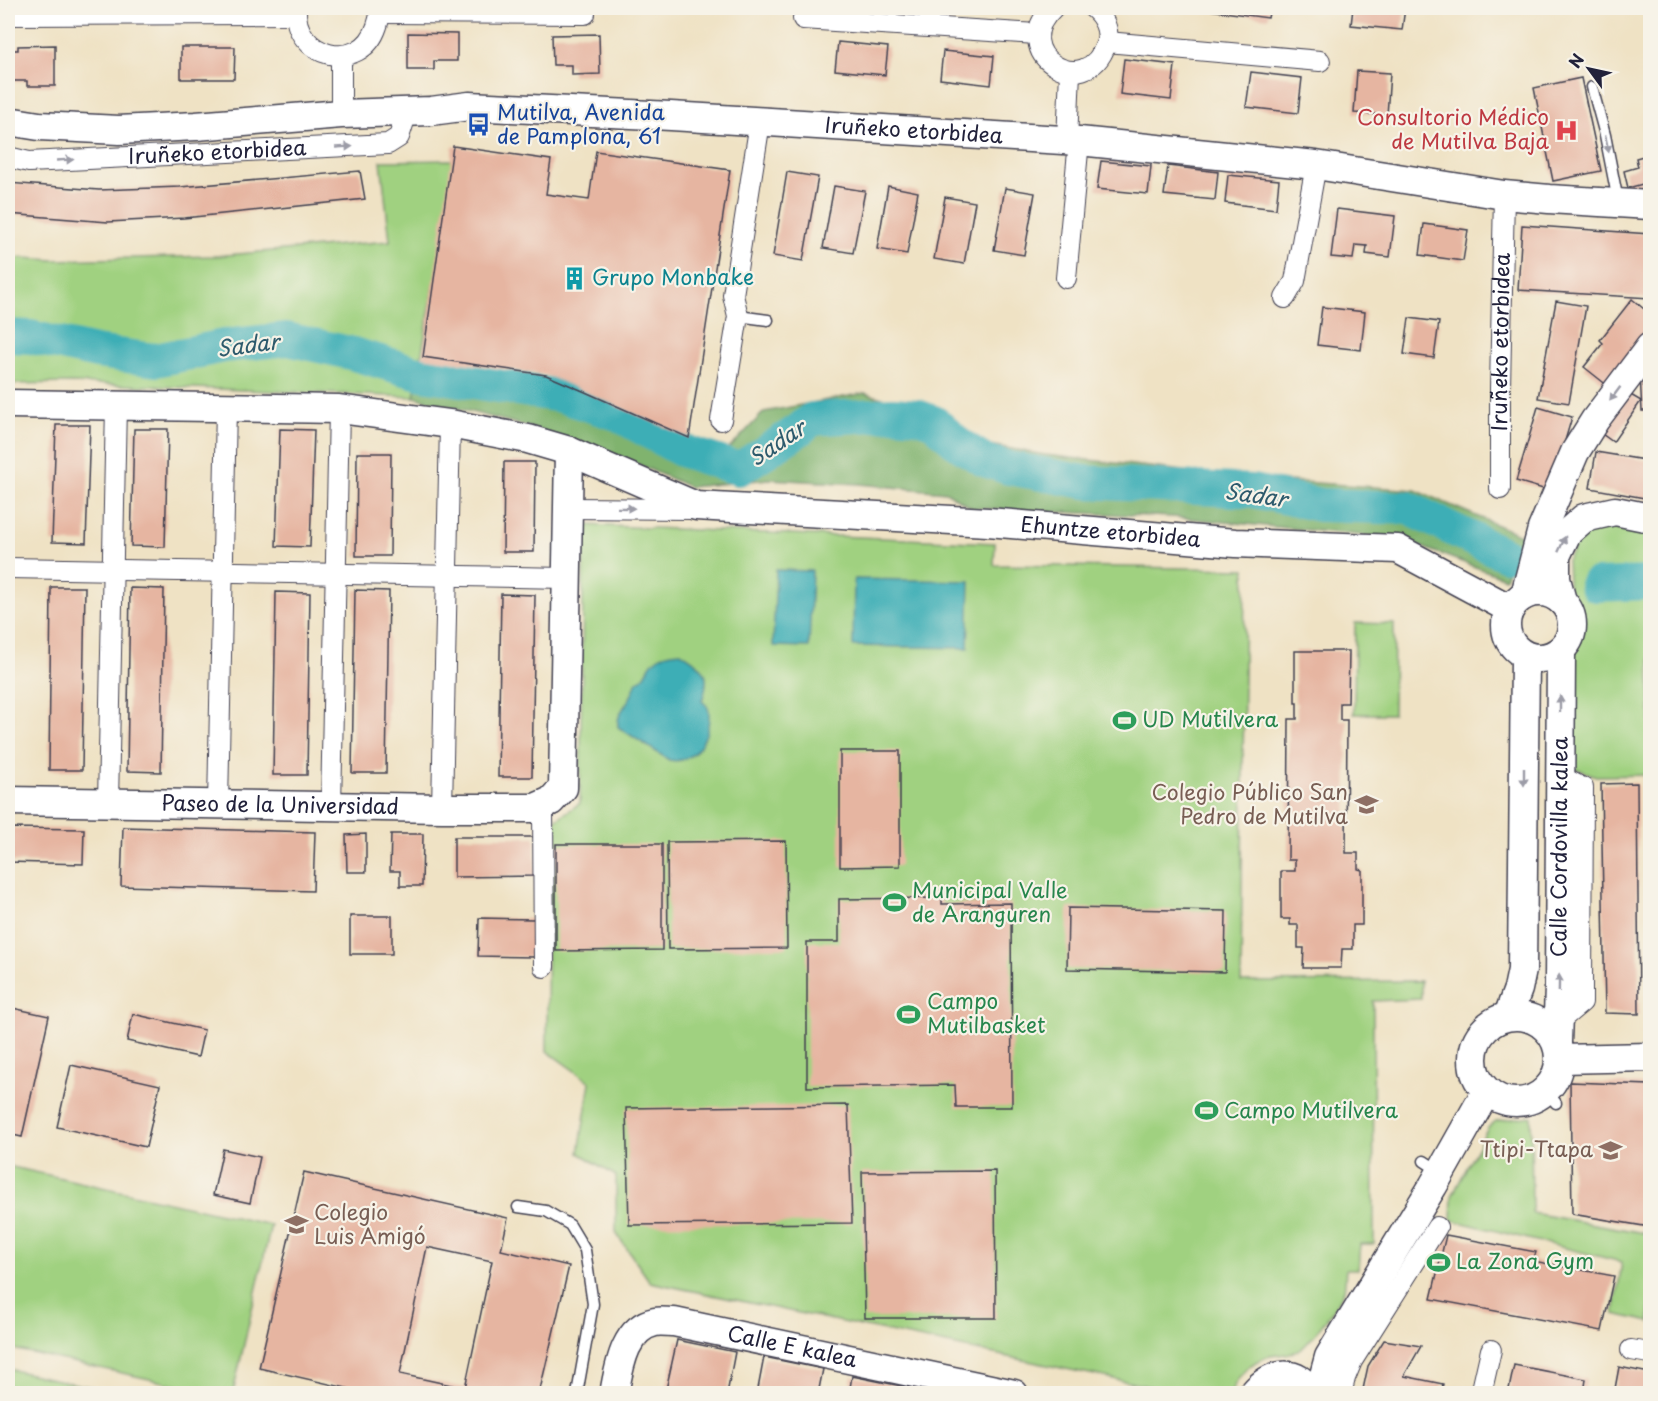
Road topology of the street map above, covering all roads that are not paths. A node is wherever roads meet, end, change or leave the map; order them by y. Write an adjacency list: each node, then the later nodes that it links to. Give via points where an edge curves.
1 (1053, 8): 8 (street, via 1043,17)
2 (1093, 8): 9 (street, via 1107,29)
3 (381, 10): 5 (street); 10 (street, via 374,34 361,49)
4 (296, 11): 6 (street); 10 (street, via 302,35 315,49)
5 (585, 14)
6 (8, 15)
7 (803, 19): 8 (street)
8 (1037, 33): 12 (street, via 1043,56)
9 (1107, 42): 11 (street); 12 (street, via 1100,59 1087,69)
10 (341, 56): 15 (street)
11 (1320, 61)
12 (1070, 72): 18 (street)
13 (1592, 87): 22 (lane, one-way to 22)
14 (407, 112): 15 (street, Iruñeko etorbidea); 17 (street, Iruñeko etorbidea, via 469,106); 19 (street, Iruñeko etorbidea, one-way to 14, via 29,162 388,144 399,137)
15 (341, 114): 16 (street, Iruñeko etorbidea, via 119,130)
16 (8, 121)
17 (760, 122): 18 (street, Iruñeko etorbidea); 26 (street, via 733,294)
18 (1073, 140): 20 (street, Iruñeko etorbidea); 24 (street)
19 (8, 157)
20 (1316, 165): 21 (street, Iruñeko etorbidea); 25 (street, via 1295,281)
21 (1504, 195): 22 (street, Iruñeko etorbidea); 36 (street, Iruñeko etorbidea)
22 (1619, 204): 23 (street, Iruñeko etorbidea)
23 (1650, 205)
24 (1066, 278)
25 (1285, 298)
26 (738, 316): 27 (lane); 33 (street)
27 (768, 320)
28 (1650, 347): 47 (street, one-way to 47, via 1575,452 1542,529)
29 (8, 404): 30 (street, Ehuntze etorbidea)
30 (116, 405): 31 (street, Ehuntze etorbidea); 41 (street)
31 (226, 408): 32 (street, Ehuntze etorbidea); 42 (street)
32 (339, 408): 34 (street, Ehuntze etorbidea); 43 (street)
33 (722, 420)
34 (450, 424): 35 (street, Ehuntze etorbidea); 44 (street)
35 (569, 451): 37 (street, Ehuntze etorbidea); 38 (street)
36 (1500, 489)
37 (696, 506): 38 (street, Ehuntze etorbidea, one-way to 37); 47 (street, Ehuntze etorbidea, via 988,522 1235,543 1398,549)
38 (568, 508): 45 (street)
39 (1650, 518): 46 (street, one-way to 39, via 1556,579 1556,556 1567,533 1584,518 1615,511)
40 (8, 568): 41 (street)
41 (113, 571): 42 (street); 51 (street)
42 (223, 572): 43 (street); 53 (street)
43 (336, 573): 44 (street); 54 (street)
44 (447, 576): 45 (street); 55 (street)
45 (566, 578): 52 (street, via 562,788)
46 (1562, 600): 47 (street, via 1543,592); 48 (street, via 1572,620 1570,636)
47 (1518, 602): 49 (street, via 1506,623 1512,646)
48 (1561, 651): 49 (street, via 1544,658); 58 (street, Calle Cordovilla kalea, one-way to 48)
49 (1525, 656): 57 (street, Calle Cordovilla kalea, one-way to 57, via 1522,970)
50 (8, 801): 51 (street, Paseo de la Universidad)
51 (108, 803): 53 (street, Paseo de la Universidad)
52 (547, 803): 55 (street, Paseo de la Universidad, via 535,807); 56 (street)
53 (218, 805): 54 (street, Paseo de la Universidad)
54 (331, 807): 55 (street, Paseo de la Universidad)
55 (442, 808)
56 (544, 968)
57 (1508, 1016): 58 (street, via 1532,1018 1547,1027); 60 (street, via 1491,1023 1476,1041 1473,1065)
58 (1558, 1041): 59 (street); 60 (street, via 1551,1097 1518,1102)
59 (1650, 1057)
60 (1486, 1092): 66 (street, via 1432,1166)
61 (518, 1207): 68 (lane, via 546,1211 570,1225 585,1250 593,1304)
62 (1437, 1227): 73 (street, via 1352,1361)
63 (1491, 1350): 74 (street)
64 (1631, 1350): 65 (street)
65 (1650, 1353)
66 (1329, 1357): 67 (street); 72 (street)
67 (1304, 1386): 71 (street, via 1289,1376 1274,1377)
68 (577, 1394)
69 (614, 1394): 70 (street, Calle E kalea, via 621,1356 636,1331 654,1322 674,1322)
70 (1014, 1394)
71 (1253, 1394)
72 (1319, 1394)
73 (1341, 1394)
74 (1481, 1394)

